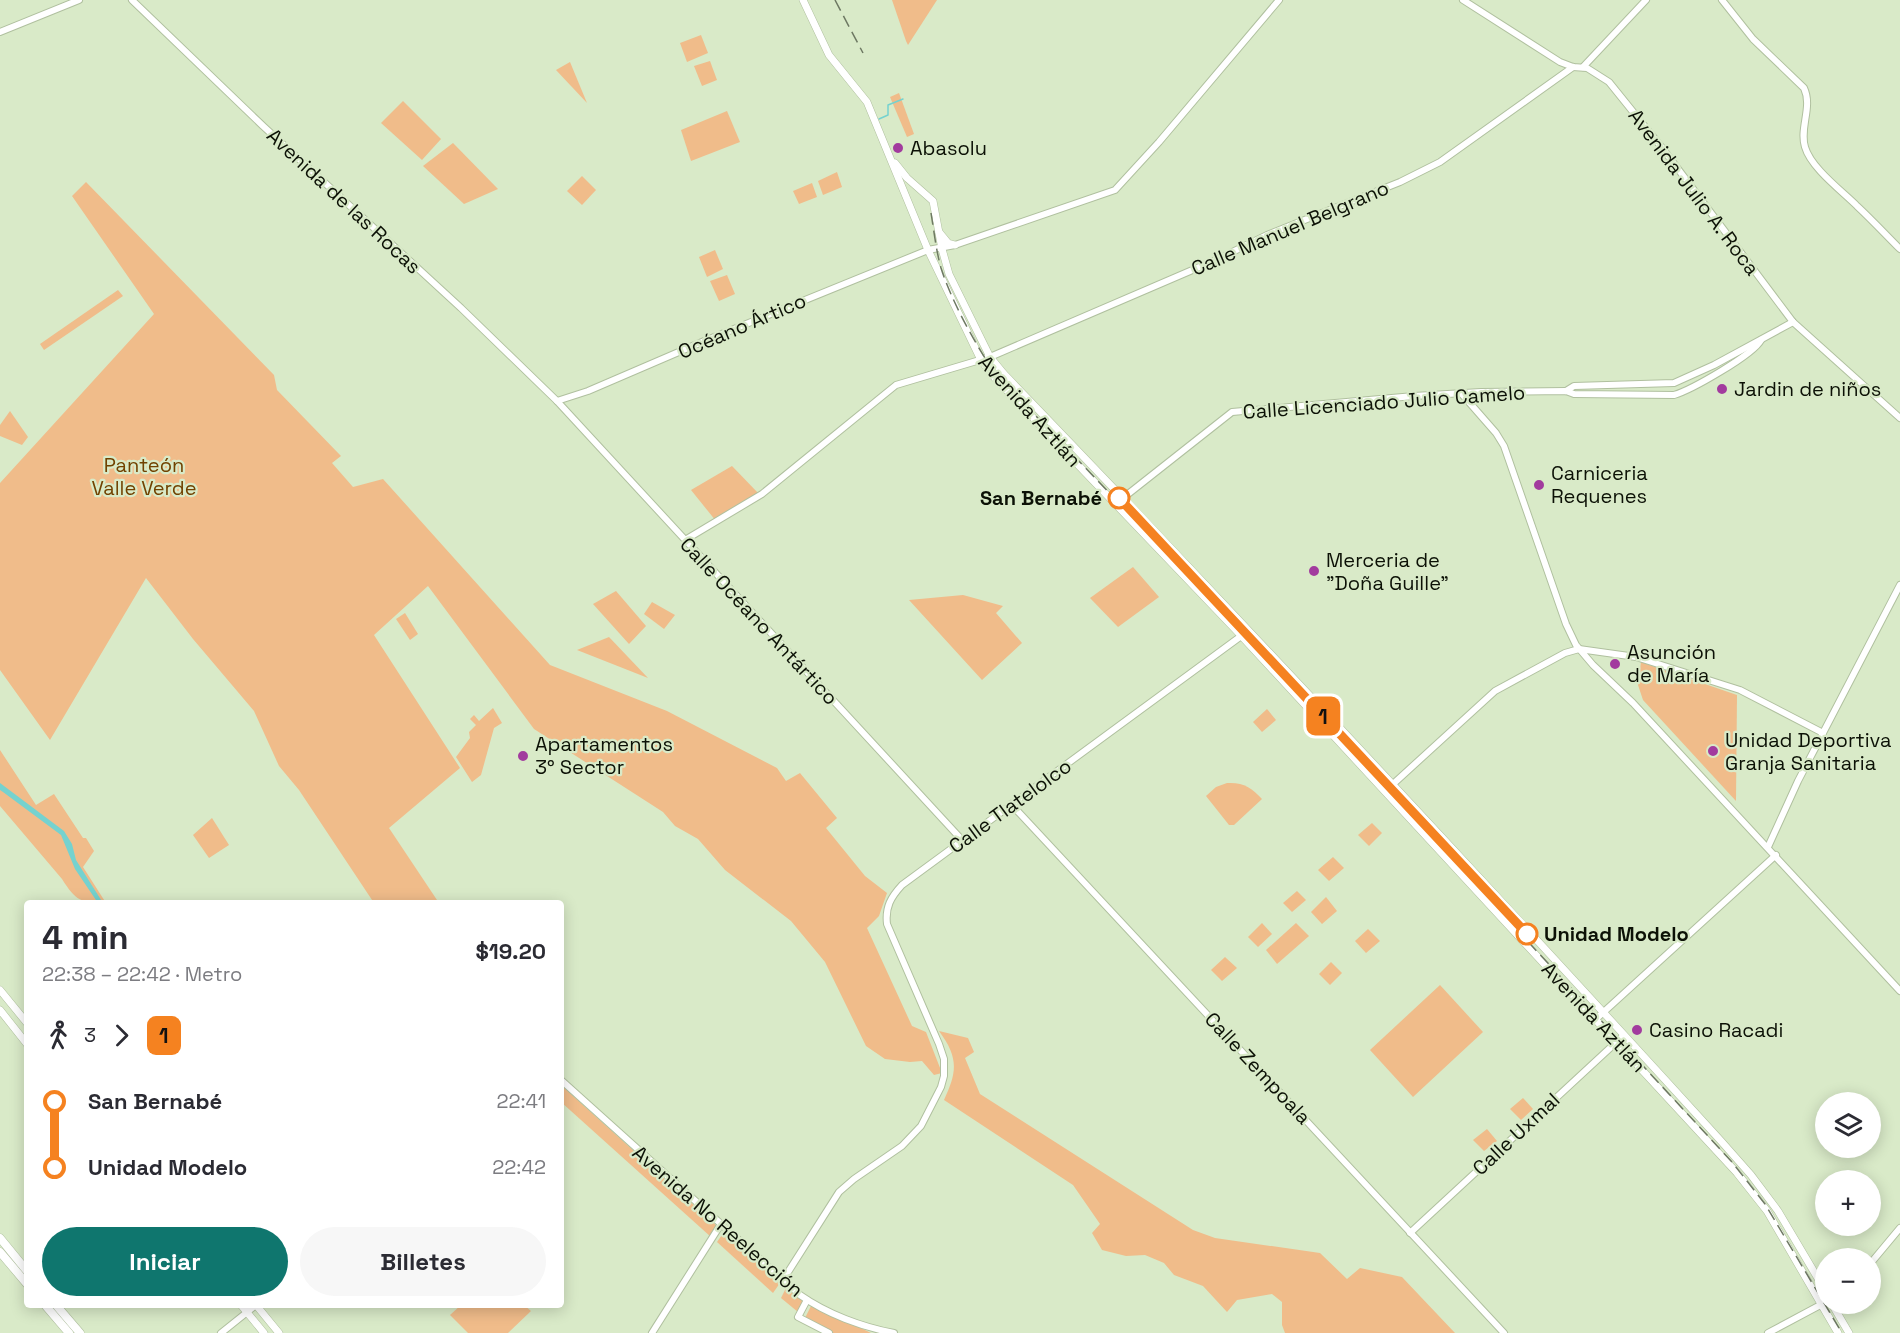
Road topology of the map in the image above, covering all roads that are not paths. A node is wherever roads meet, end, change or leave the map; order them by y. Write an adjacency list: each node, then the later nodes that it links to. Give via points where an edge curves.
1 (79, 0): 8 (street)
2 (132, 0): 23 (street, Avenida de las Rocas)
3 (803, 0): 11 (main road, Avenida Aztlán, via 829,55 867,102)
4 (1279, 0): 13 (street, Océano Ártico, via 1120,186)
5 (1463, 0): 10 (street)
6 (1646, 0): 9 (street)
7 (1722, 0): 15 (street, via 1806,93 1806,151 1840,191)
8 (0, 32)
9 (1583, 67): 10 (street); 17 (street, Avenida Julio A. Roca, via 1609,82 1634,112)
10 (1573, 68): 19 (street, Calle Manuel Belgrano, via 1422,171)
11 (889, 156): 12 (main road, Avenida Aztlán, via 907,178 930,196); 16 (main road, Avenida Aztlán)
12 (939, 232): 13 (main road, via 948,243); 14 (main road, Avenida Aztlán)
13 (956, 245): 14 (street, Océano Ártico)
14 (942, 249): 16 (street, Océano Ártico); 19 (main road, Avenida Aztlán, via 949,274)
15 (1900, 249)
16 (928, 250): 20 (main road, Avenida Aztlán); 23 (street, Océano Ártico)
17 (1793, 322): 18 (street); 24 (street, Avenida Julio A. Roca)
18 (1761, 340): 21 (street, Calle Licenciado Julio Camelo, via 1674,383 1574,386); 21 (street, Calle Licenciado Julio Camelo, via 1754,349 1674,395)
19 (990, 357): 20 (street, Calle Manuel Belgrano); 25 (main road, Avenida Aztlán)
20 (981, 360): 26 (street, Calle Manuel Belgrano, via 892,387 762,494); 29 (main road, Avenida Aztlán)
21 (1566, 391): 22 (street, Calle Licenciado Julio Camelo)
22 (1461, 393): 25 (street, Calle Licenciado Julio Camelo, via 1232,412); 30 (street, via 1504,446 1566,624)
23 (557, 401): 26 (street, Calle Océano Antártico)
24 (1900, 418)
25 (1123, 498): 28 (main road, Avenida Aztlán)
26 (685, 540): 34 (street, Calle Océano Antártico)
27 (1900, 585): 31 (street)
28 (1248, 631): 29 (street, Calle Tlatelolco); 32 (main road, Avenida Aztlán)
29 (1242, 637): 33 (street, Calle Tlatelolco); 42 (main road, Avenida Aztlán)
30 (1579, 649): 31 (street, via 1636,657 1740,690); 32 (street, via 1495,691); 35 (street)
31 (1824, 734): 35 (street)
32 (1392, 785): 40 (main road, Avenida Aztlán)
33 (1011, 804): 34 (street, Calle Tlatelolco); 48 (street, Calle Zempoala)
34 (962, 840): 55 (street, Calle Tlatelolco, via 903,885 892,896 887,910 887,924 942,1053 944,1076 921,1126 902,1146 839,1192)
35 (1768, 847): 36 (street)
36 (1776, 855): 38 (street); 40 (street)
37 (0, 990): 41 (main road)
38 (1900, 991)
39 (0, 1010): 44 (main road)
40 (1603, 1014): 42 (street); 43 (main road, Avenida Aztlán)
41 (24, 1019)
42 (1596, 1019): 43 (main road, Avenida Aztlán)
43 (1620, 1039): 48 (street, Calle Uxmal); 53 (main road, Avenida Aztlán, via 1710,1129 1762,1189); 56 (main road, Avenida Aztlán, via 1753,1192)
44 (24, 1040)
45 (564, 1083): 46 (street, Avenida No Reelección)
46 (721, 1224): 55 (street, Avenida No Reelección); 72 (street)
47 (1900, 1228): 50 (street)
48 (1410, 1233): 75 (street, Calle Zempoala)
49 (0, 1238): 52 (main road)
50 (1881, 1251)
51 (0, 1252): 54 (main road)
52 (24, 1267)
53 (1815, 1274)
54 (24, 1280)
55 (783, 1280): 57 (street, Avenida No Reelección)
56 (1815, 1290)
57 (807, 1300): 73 (street, Avenida No Reelección, via 798,1317); 74 (street, Avenida No Reelección, via 862,1325)
58 (1815, 1307): 76 (street)
59 (48, 1308): 67 (main road)
60 (59, 1308): 68 (main road)
61 (244, 1308): 64 (main road)
62 (252, 1308): 64 (street)
63 (258, 1308): 71 (main road)
64 (247, 1312): 69 (street); 70 (main road)
65 (1828, 1314): 77 (main road, Avenida Aztlán)
66 (1838, 1314): 78 (main road)
67 (69, 1333)
68 (80, 1333)
69 (221, 1333)
70 (264, 1333)
71 (279, 1333)
72 (652, 1333)
73 (829, 1333)
74 (894, 1333)
75 (1504, 1333)
76 (1768, 1333)
77 (1838, 1333)
78 (1849, 1333)

